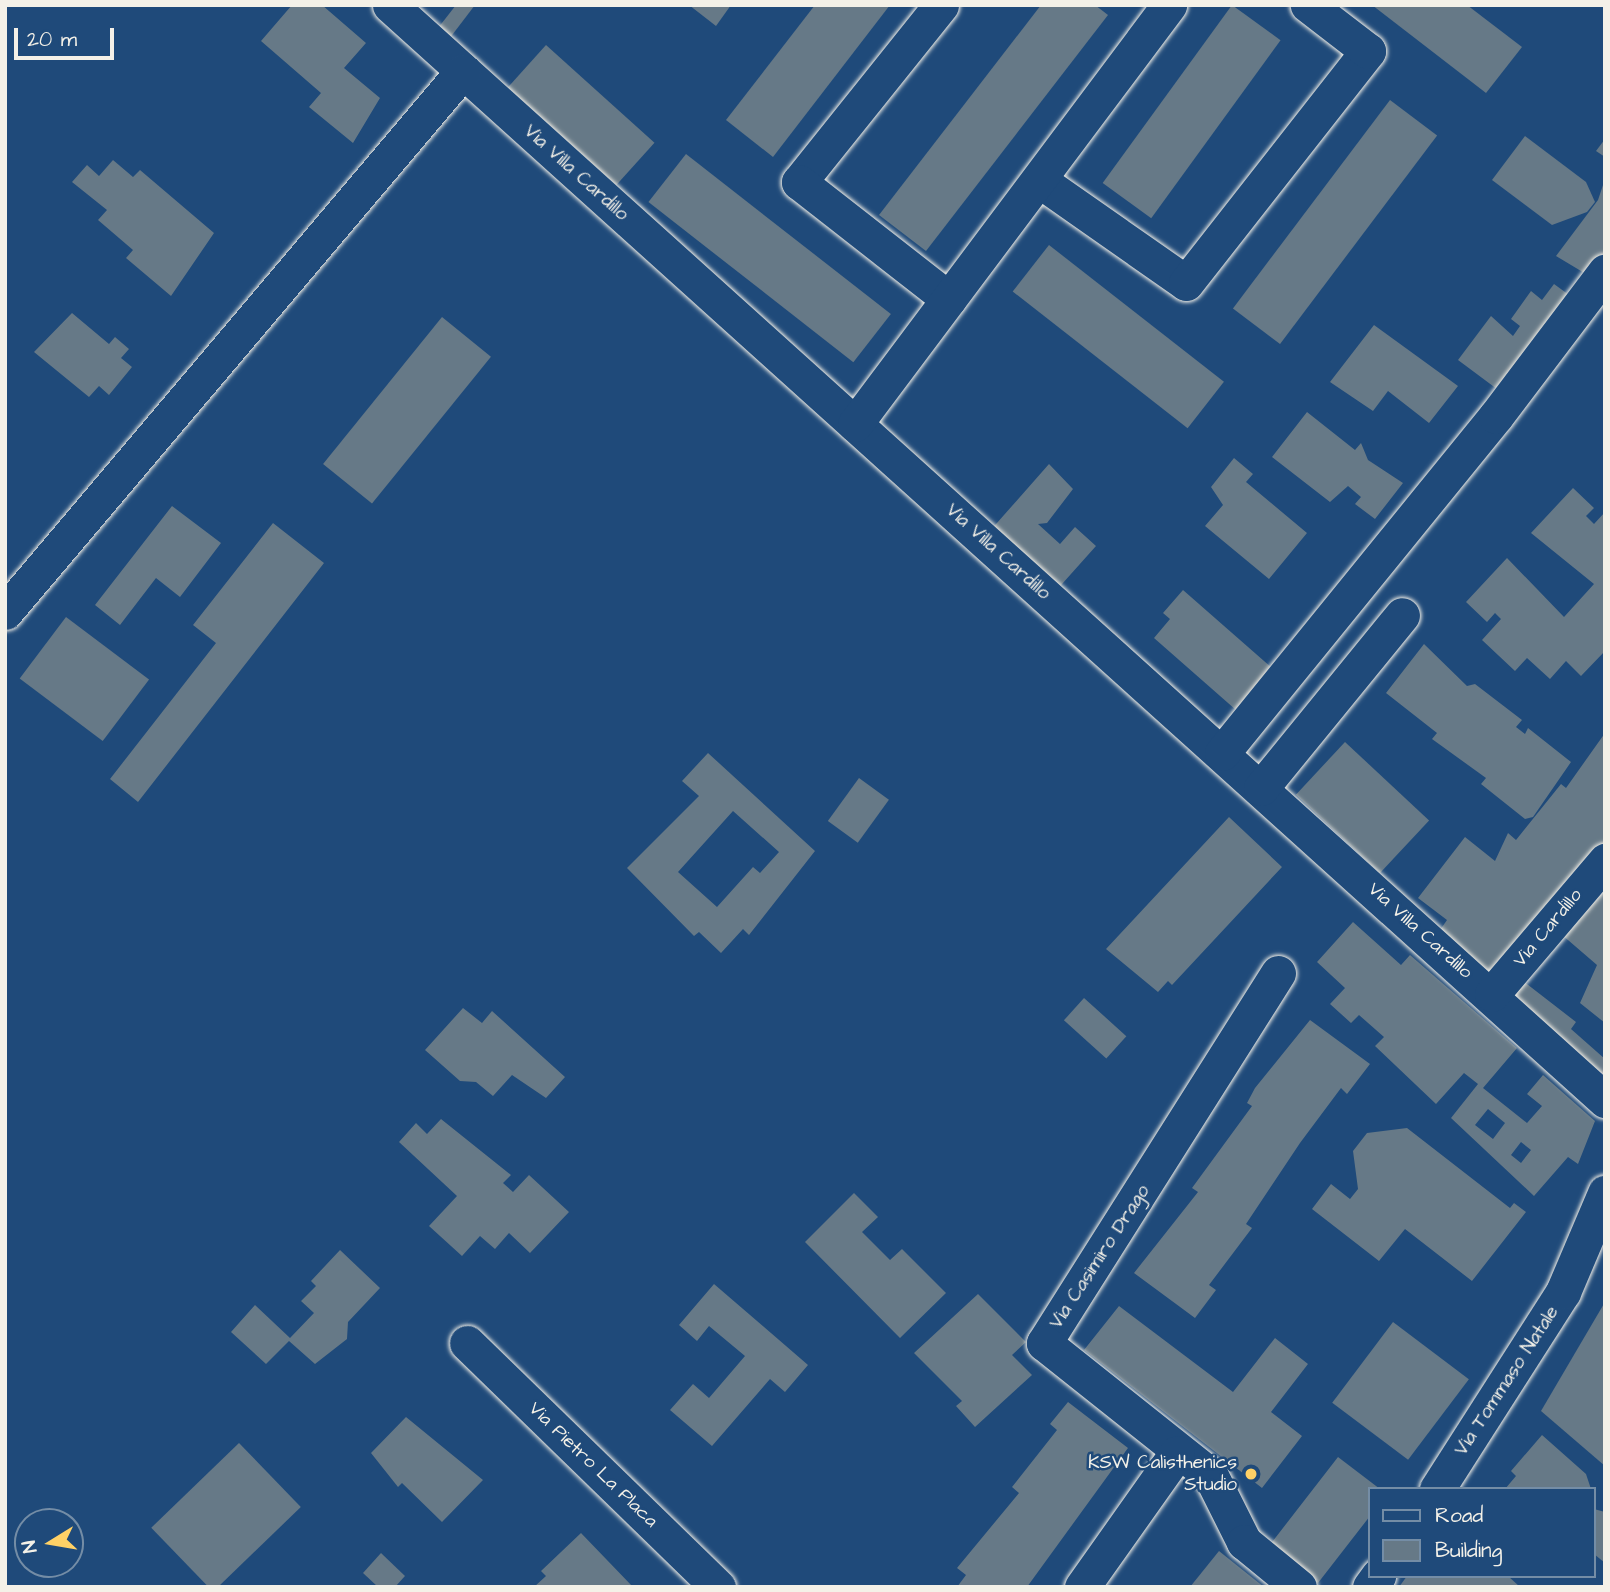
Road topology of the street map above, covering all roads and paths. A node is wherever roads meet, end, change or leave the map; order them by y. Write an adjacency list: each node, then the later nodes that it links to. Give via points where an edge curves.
1 (390, 5): 5 (street, Via Villa Cardillo)
2 (941, 5): 8 (street, via 799,182)
3 (1308, 5): 6 (street, via 1368,51 1186,283)
4 (1160, 9): 6 (street)
5 (463, 71): 9 (street, Via Villa Cardillo); 10 (street)
6 (1039, 180): 8 (street)
7 (1605, 272): 12 (street)
8 (949, 299): 9 (street)
9 (855, 424): 12 (street, Via Villa Cardillo)
10 (5, 612)
11 (1402, 615): 13 (street)
12 (1222, 753): 13 (street, Via Villa Cardillo)
13 (1261, 788): 16 (street, Via Villa Cardillo)
14 (1605, 861): 16 (street, Via Cardillo)
15 (1278, 973): 20 (street, Via Casimiro Drago, via 1044,1343)
16 (1492, 994): 17 (street, Via Villa Cardillo)
17 (1605, 1100)
18 (1605, 1193): 21 (street, Via Tommaso Natale, via 1563,1293)
19 (467, 1343): 22 (street, Via Pietro La Placa)
20 (1177, 1453): 23 (street); 24 (street, Via Casimiro Drago, via 1210,1476 1244,1542)
21 (1438, 1487)
22 (718, 1587)
23 (1082, 1587)
24 (1299, 1587)

